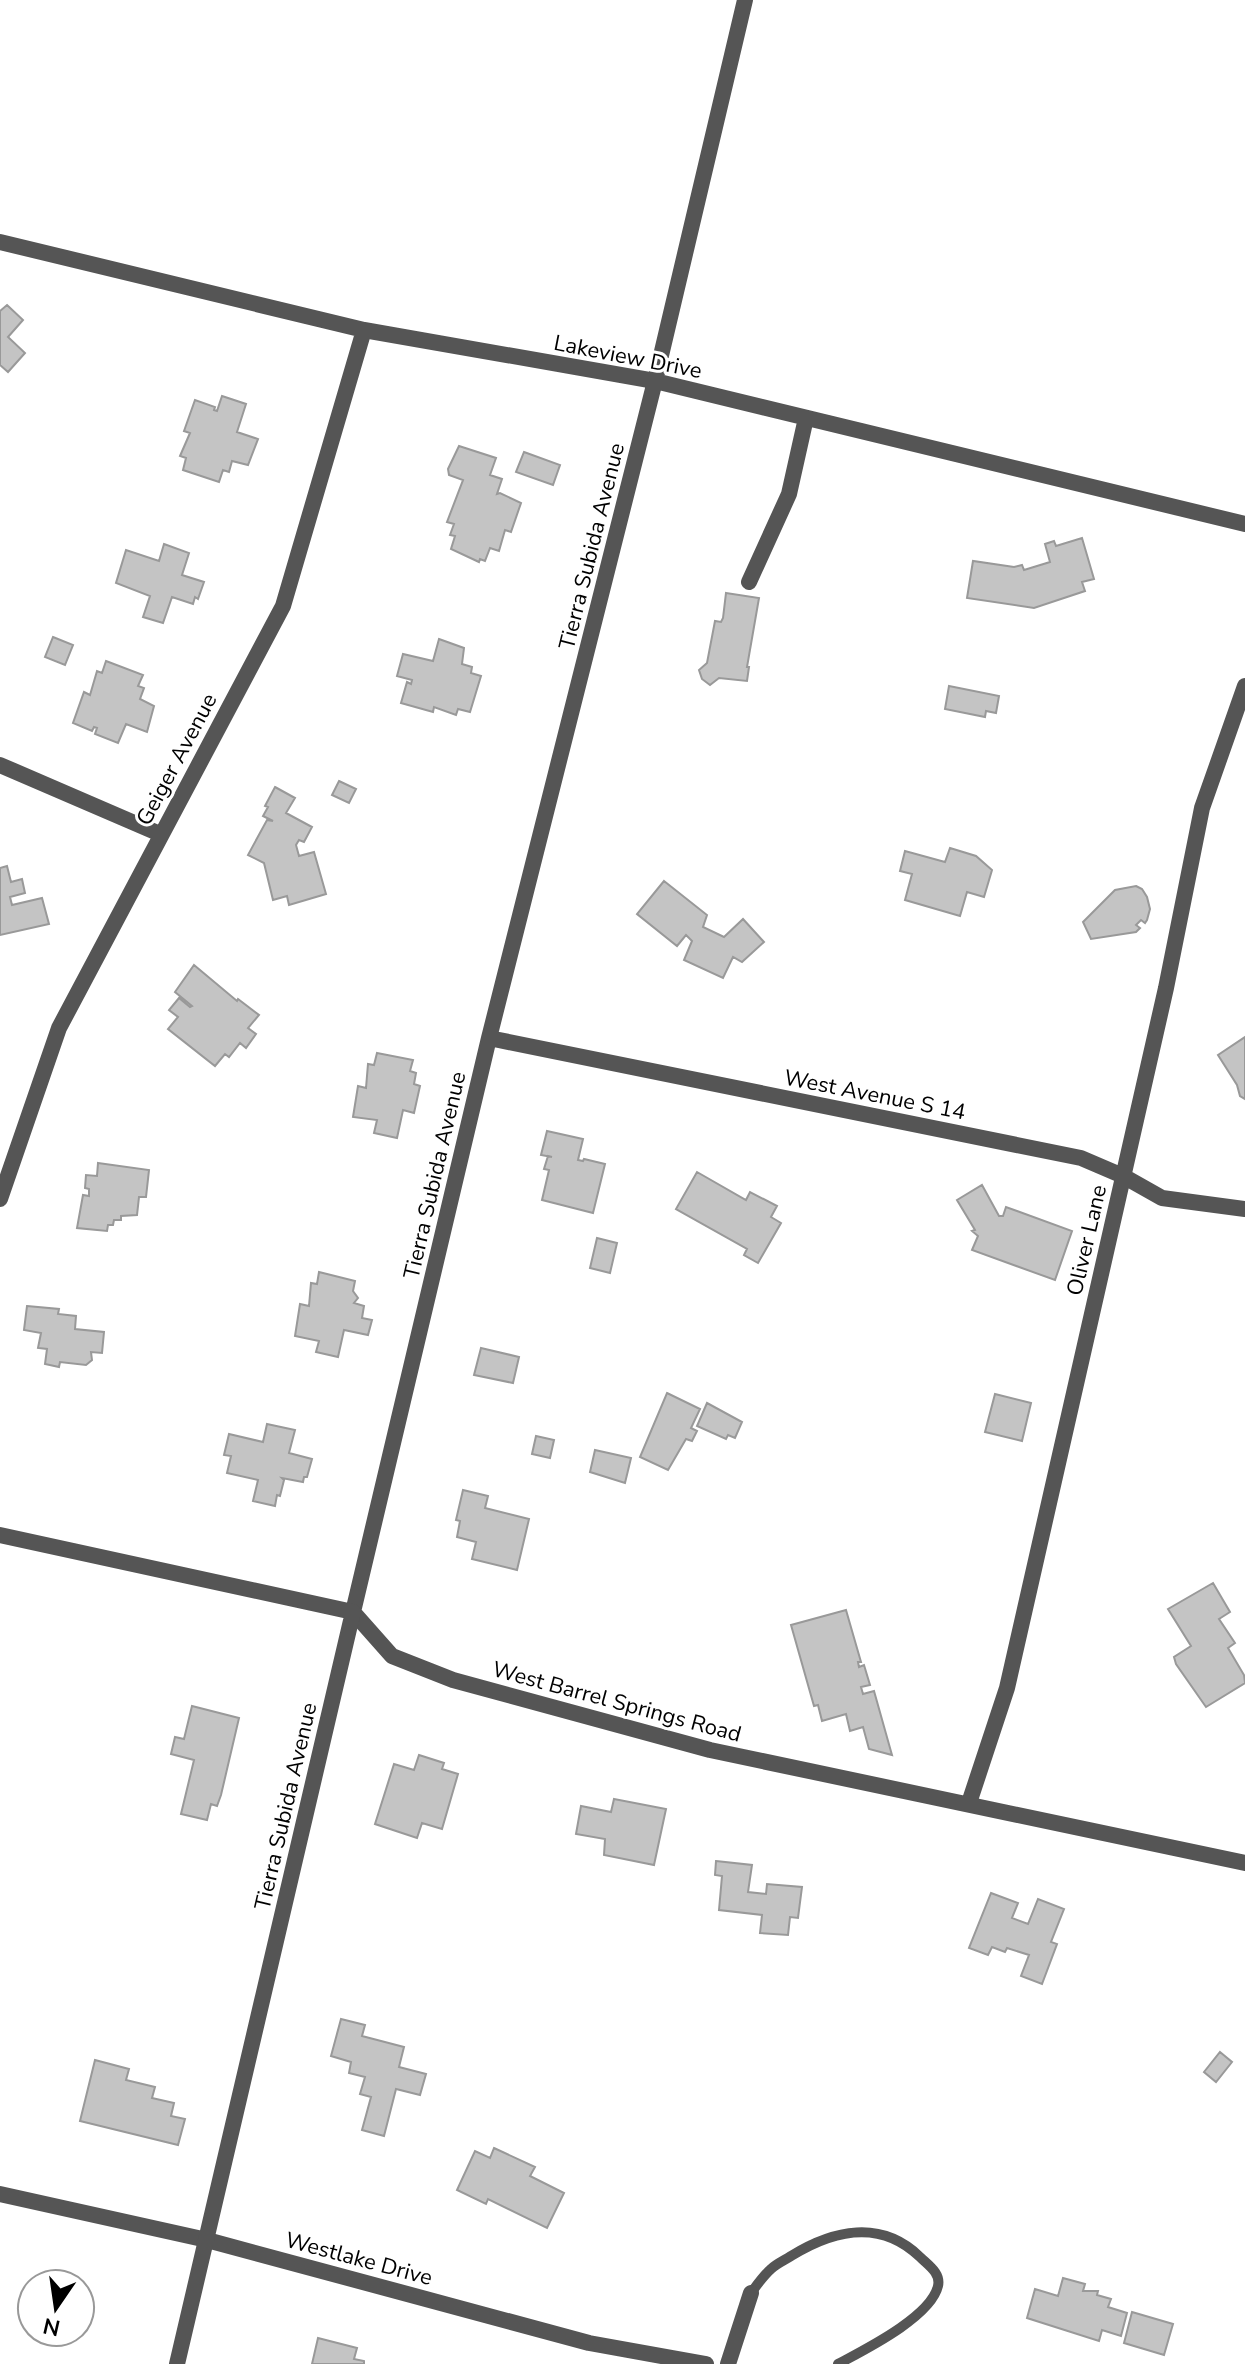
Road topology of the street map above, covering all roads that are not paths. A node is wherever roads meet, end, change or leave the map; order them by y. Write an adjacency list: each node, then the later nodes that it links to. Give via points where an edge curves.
1 (745, 0): 4 (street, Tierra Subida Avenue)
2 (0, 242): 3 (street, Lakeview Drive)
3 (364, 330): 4 (street, Lakeview Drive); 10 (street, Geiger Avenue, via 283,606)
4 (655, 381): 5 (street, Lakeview Drive); 11 (street, Tierra Subida Avenue)
5 (806, 418): 6 (street, Lakeview Drive); 7 (street, via 789,494)
6 (1245, 524)
7 (749, 582)
8 (1245, 686): 12 (street, Oliver Lane, via 1202,808)
9 (0, 765): 10 (street)
10 (160, 834): 13 (street, Geiger Avenue, via 59,1028)
11 (489, 1038): 12 (street, West Avenue S 14, via 1081,1158); 16 (street, Tierra Subida Avenue)
12 (1123, 1176): 14 (street, West Avenue S 14, via 1162,1198); 17 (street, Oliver Lane, via 1007,1688)
13 (0, 1199)
14 (1245, 1209)
15 (0, 1535): 16 (street)
16 (353, 1612): 17 (street, West Barrel Springs Road, via 392,1656 453,1680 710,1750); 20 (street, Tierra Subida Avenue)
17 (969, 1803): 18 (street, West Barrel Springs Road)
18 (1245, 1863)
19 (0, 2194): 20 (street, Westlake Drive)
20 (207, 2240): 22 (street, Tierra Subida Avenue); 23 (street, Westlake Drive, via 589,2343)
21 (751, 2293): 24 (street); 25 (lane, via 771,2269 832,2235 880,2233 915,2252 937,2274 939,2285 932,2299 909,2321)
22 (177, 2364)
23 (706, 2364)
24 (728, 2364)
25 (838, 2364)

